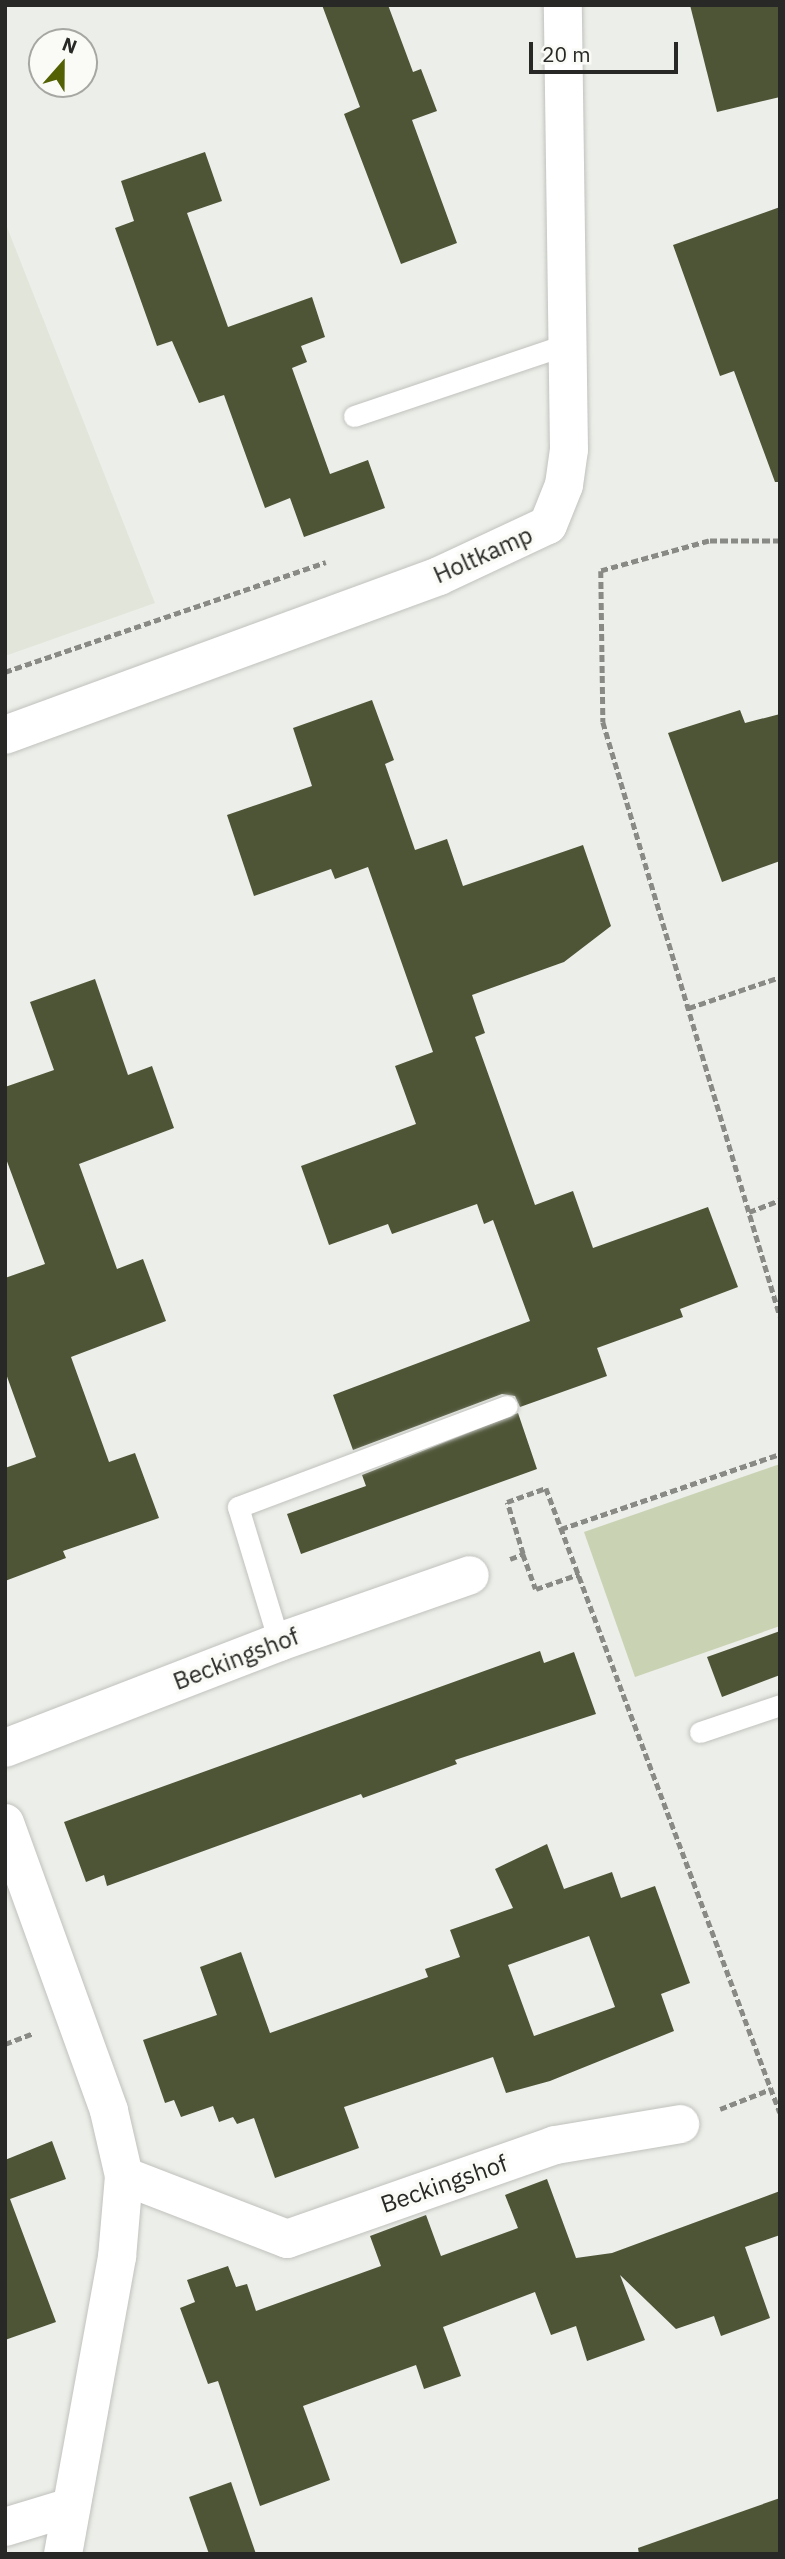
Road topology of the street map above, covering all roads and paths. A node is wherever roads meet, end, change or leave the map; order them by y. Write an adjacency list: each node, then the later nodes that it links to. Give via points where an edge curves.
1 (563, 5): 2 (street, Holtkamp)
2 (568, 344): 3 (lane); 7 (street, Holtkamp, via 569,450 564,485 548,525 439,576)
3 (354, 416)
4 (780, 541): 9 (path, via 709,541 601,571 603,722)
5 (326, 562): 6 (path)
6 (5, 672)
7 (5, 734)
8 (780, 977): 9 (path)
9 (689, 1008): 11 (path)
10 (780, 1200): 11 (path)
11 (749, 1212): 12 (path)
12 (780, 1316)
13 (507, 1406): 19 (lane, via 238,1507)
14 (780, 1454): 15 (path)
15 (561, 1529): 16 (path, via 545,1488 507,1502); 17 (path)
16 (523, 1554): 17 (path, via 537,1589); 18 (path)
17 (579, 1574): 24 (path)
18 (470, 1575): 19 (street, Beckingshof)
19 (279, 1642): 22 (street, Beckingshof)
20 (780, 1705): 21 (lane)
21 (700, 1732)
22 (5, 1748)
23 (5, 1823): 27 (street, via 109,2111)
24 (771, 2089): 25 (path); 26 (path)
25 (780, 2113)
26 (680, 2124): 27 (street, Beckingshof, via 555,2144 287,2239)
27 (124, 2176): 28 (street, via 117,2257)
28 (71, 2507): 29 (street); 30 (street)
29 (5, 2527)
30 (63, 2554)

